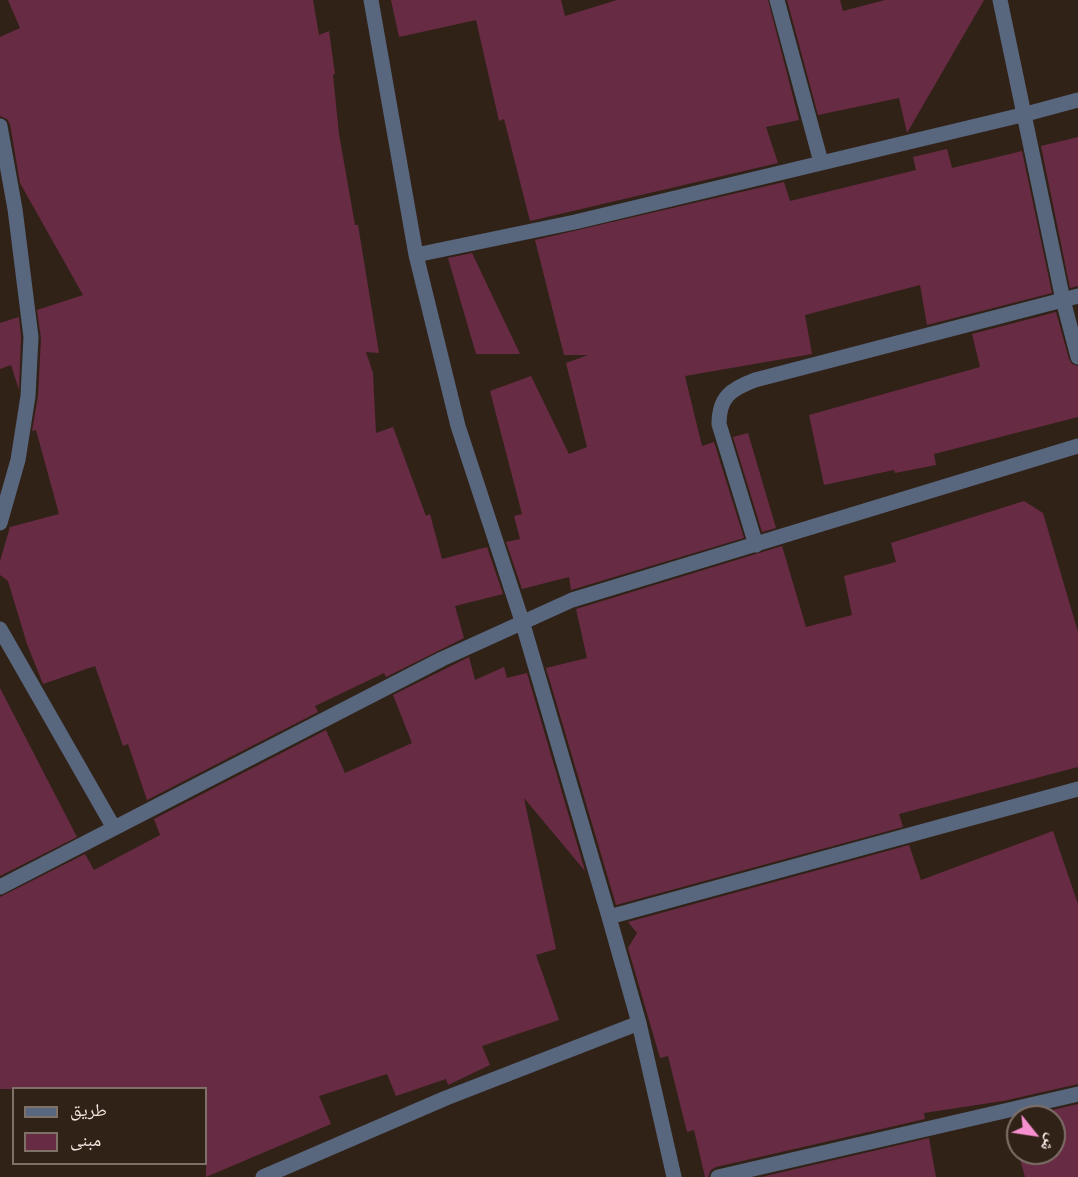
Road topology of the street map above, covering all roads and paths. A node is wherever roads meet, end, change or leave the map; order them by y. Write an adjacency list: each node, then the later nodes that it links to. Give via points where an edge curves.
1 (371, 0): 8 (street)
2 (777, 0): 7 (street)
3 (1000, 0): 5 (street)
4 (1078, 100): 5 (street)
5 (1026, 114): 7 (street); 9 (street)
6 (0, 126): 12 (street, via 31,337 28,396 18,459)
7 (821, 162): 8 (street, via 575,222)
8 (416, 255): 14 (street, via 458,426)
9 (1070, 298): 10 (street); 13 (street, via 736,387 724,399 719,424)
10 (1078, 357)
11 (1078, 446): 13 (street)
12 (0, 523)
13 (756, 545): 14 (street, via 572,600)
14 (522, 621): 17 (street); 19 (street)
15 (0, 629): 17 (street)
16 (1078, 789): 19 (street)
17 (114, 828): 18 (street)
18 (0, 887)
19 (609, 917): 20 (street)
20 (639, 1023): 22 (street, via 446,1098); 23 (street)
21 (1078, 1094): 24 (street)
22 (263, 1177)
23 (674, 1177)
24 (718, 1177)

